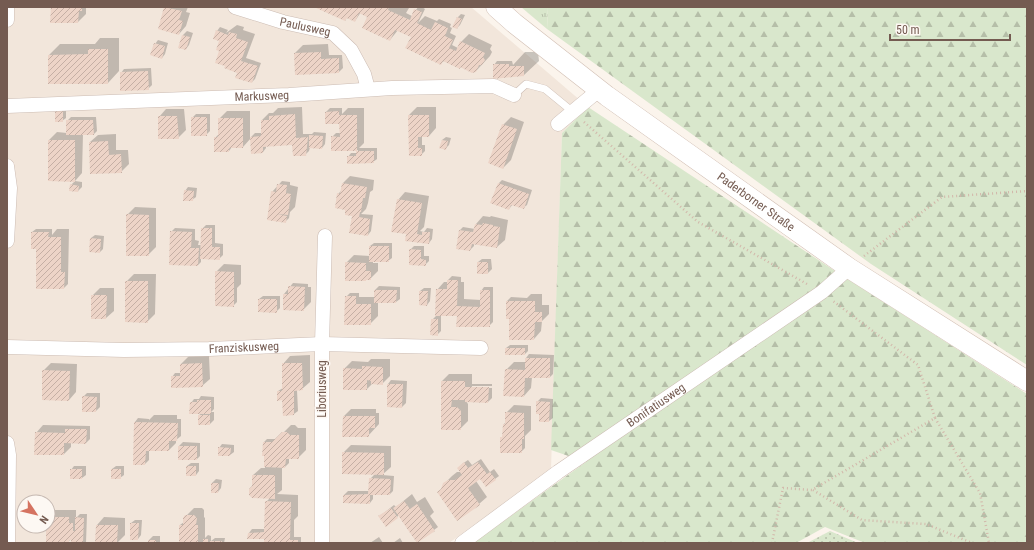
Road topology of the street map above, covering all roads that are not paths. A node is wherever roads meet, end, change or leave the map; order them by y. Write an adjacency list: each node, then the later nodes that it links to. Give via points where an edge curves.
1 (7, 7): 4 (street)
2 (235, 7): 5 (street, Paulusweg, via 283,22 333,33 351,50 364,74)
3 (496, 7): 6 (main road, Paderborner Straße)
4 (7, 20)
5 (368, 89): 7 (street, Markusweg, via 494,86); 8 (street, Markusweg, via 290,95)
6 (599, 90): 9 (street); 14 (main road, Paderborner Straße)
7 (514, 95): 9 (lane, via 526,84 545,89)
8 (7, 106)
9 (573, 112): 10 (street)
10 (558, 124)
11 (7, 166): 13 (street, via 10,188)
12 (325, 236): 15 (street, Liboriusweg)
13 (7, 241)
14 (849, 268): 18 (main road, Paderborner Straße); 23 (street, Bonifatiusweg, via 822,292 558,472)
15 (322, 344): 16 (street, Franziskusweg, via 135,350); 17 (street, Franziskusweg); 22 (street, Liboriusweg)
16 (7, 347)
17 (481, 348)
18 (1027, 381)
19 (7, 443): 20 (street)
20 (8, 497): 21 (street)
21 (8, 543)
22 (322, 543)
23 (462, 543)

